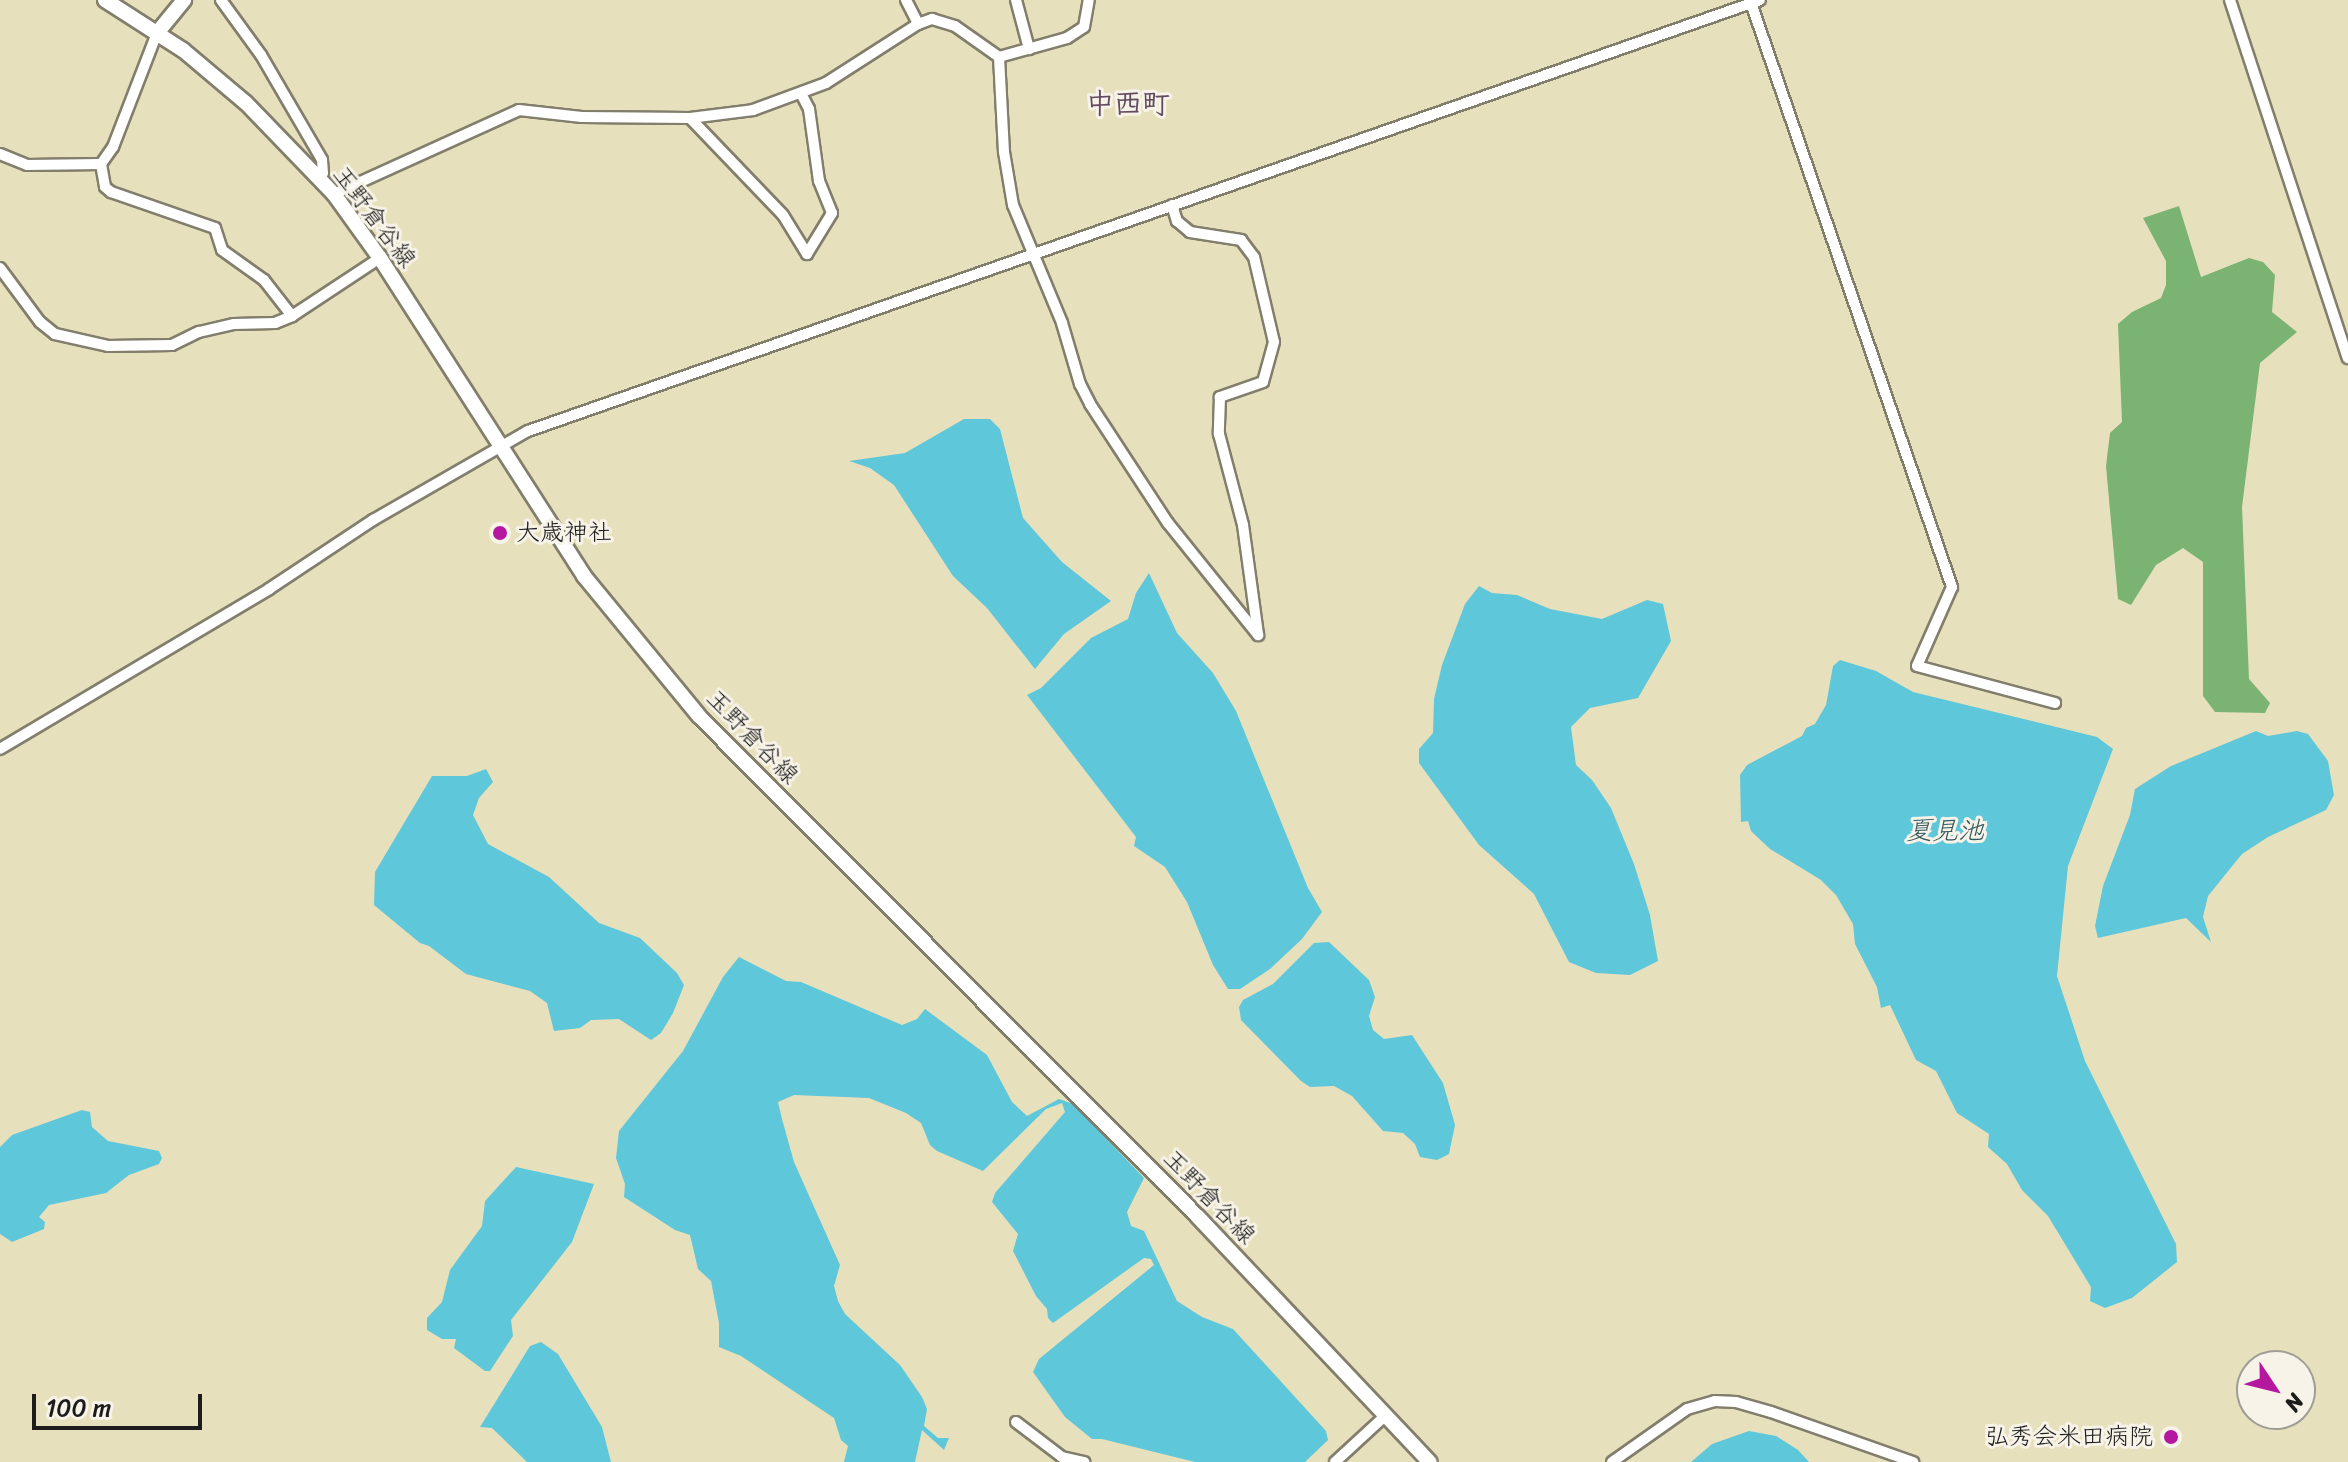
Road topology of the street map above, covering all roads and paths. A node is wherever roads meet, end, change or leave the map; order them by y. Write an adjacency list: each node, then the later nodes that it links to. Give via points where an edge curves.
1 (105, 0): 10 (main road, 玉野倉谷線)
2 (184, 0): 10 (main road)
3 (221, 0): 17 (street, via 261,55 322,160)
4 (906, 0): 9 (street)
5 (1016, 0): 11 (street)
6 (1089, 0): 11 (street, via 1084,27)
7 (2230, 0): 24 (street)
8 (1754, 1): 19 (street); 26 (street, via 1952,587 1917,666)
9 (918, 24): 12 (street, via 932,19 955,26); 13 (street)
10 (157, 33): 16 (street, via 113,147); 17 (main road, 玉野倉谷線, via 246,103)
11 (1029, 49): 12 (street)
12 (999, 57): 20 (street, via 1004,152 1013,205)
13 (802, 95): 14 (street, via 753,110); 14 (street, via 809,109 819,181 832,213 807,254 783,215)
14 (690, 118): 18 (street, via 582,117 519,110)
15 (0, 154): 16 (street, via 27,165)
16 (101, 164): 23 (street, via 111,192 215,228 222,250 264,280)
17 (319, 178): 18 (main road, 玉野倉谷線)
18 (334, 194): 21 (main road, 玉野倉谷線)
19 (1172, 205): 20 (street); 20 (street, via 1177,221 1190,232 1241,240 1260,271 1274,342 1263,382 1220,397 1219,434 1240,510 1258,635 1168,523 1090,404)
20 (1032, 253): 25 (street, via 575,413)
21 (380, 258): 23 (street); 25 (main road, 玉野倉谷線)
22 (0, 268): 23 (street, via 47,329 83,342 172,345 199,332 275,323)
23 (292, 316)
24 (2348, 358)
25 (499, 447): 27 (street); 28 (main road, 玉野倉谷線, via 584,576 699,716 1099,1116)
26 (2055, 703)
27 (0, 749)
28 (1386, 1415): 31 (street); 32 (main road, 玉野倉谷線)
29 (1016, 1422): 30 (street, via 1062,1457)
30 (1084, 1462)
31 (1335, 1462)
32 (1430, 1462)
33 (1612, 1462): 34 (street, via 1687,1409 1715,1401 1771,1412)
34 (1913, 1462)

